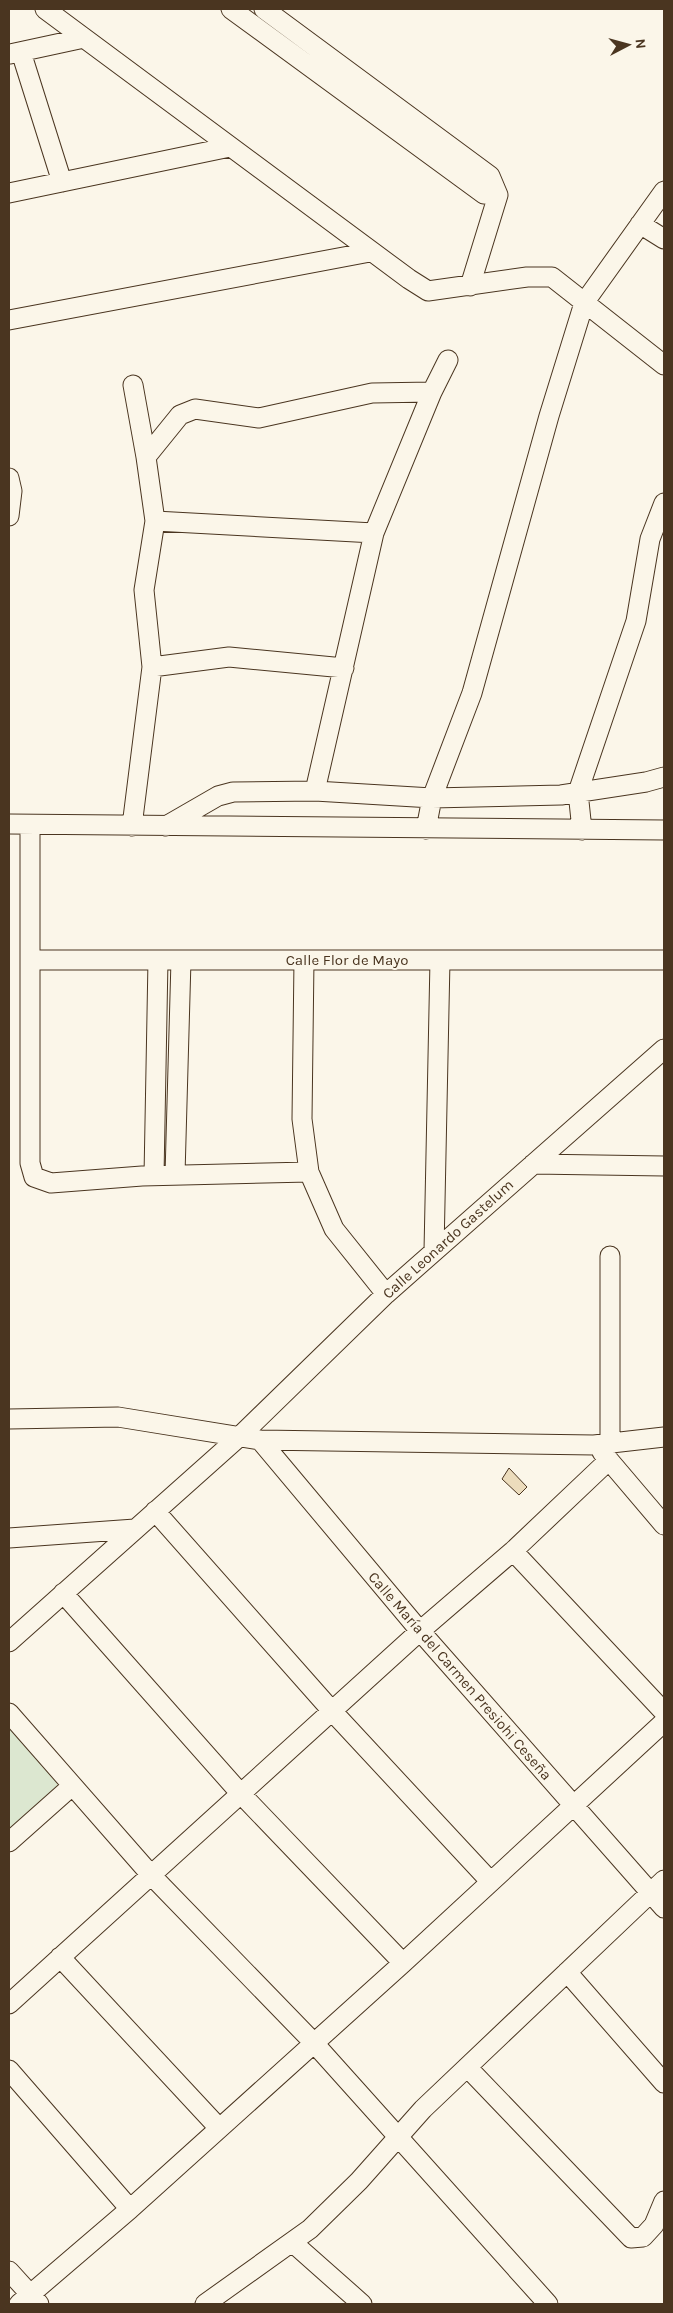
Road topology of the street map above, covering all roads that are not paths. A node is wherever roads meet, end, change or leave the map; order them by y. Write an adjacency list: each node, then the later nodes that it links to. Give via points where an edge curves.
1 (45, 9): 4 (street)
2 (231, 9): 10 (street, via 484,194)
3 (264, 9): 10 (street, via 490,176)
4 (84, 38): 5 (street); 6 (street)
5 (15, 53): 7 (street)
6 (230, 147): 7 (street); 13 (street)
7 (62, 182): 9 (street)
8 (664, 191): 11 (street)
9 (9, 194)
10 (498, 195): 14 (street)
11 (640, 224): 12 (street); 15 (street)
12 (664, 238)
13 (370, 252): 14 (street, via 428,291); 16 (street)
14 (470, 286): 15 (street, via 527,276 552,277)
15 (584, 303): 18 (street); 32 (street, via 472,693)
16 (9, 320)
17 (448, 360): 20 (street)
18 (664, 365)
19 (133, 385): 21 (street)
20 (432, 392): 21 (street, via 372,393 259,418 195,409 180,415); 26 (street)
21 (146, 457): 25 (street)
22 (9, 478): 24 (street, via 12,491)
23 (664, 503): 31 (street, via 650,539 636,622)
24 (9, 516)
25 (155, 521): 26 (street); 27 (street, via 144,590)
26 (374, 533): 28 (street)
27 (152, 667): 28 (street, via 229,657); 35 (street)
28 (344, 668): 30 (street)
29 (664, 777): 31 (street)
30 (315, 791): 32 (street); 36 (street, via 233,792 218,796)
31 (578, 792): 32 (street); 38 (street)
32 (432, 798): 37 (street)
33 (9, 824): 34 (street)
34 (30, 826): 35 (street); 40 (street)
35 (132, 826): 36 (street)
36 (165, 827): 37 (street)
37 (426, 829): 38 (street)
38 (582, 830): 39 (street)
39 (664, 830)
40 (30, 960): 41 (street, Calle Flor de Mayo); 51 (street, via 30,1163 34,1177 51,1183)
41 (158, 960): 42 (street, Calle Flor de Mayo); 51 (street)
42 (182, 960): 43 (street, Calle Flor de Mayo); 50 (street)
43 (304, 960): 44 (street, Calle Flor de Mayo); 49 (street, via 302,1119)
44 (440, 960): 45 (street, Calle Flor de Mayo); 52 (street)
45 (664, 960)
46 (664, 1049): 47 (street, Calle Leonardo Gastelum)
47 (533, 1164): 48 (street); 52 (street, Calle Leonardo Gastelum)
48 (664, 1166)
49 (309, 1172): 50 (street); 54 (street, via 334,1228)
50 (175, 1175): 51 (street)
51 (154, 1176)
52 (434, 1251): 54 (street, Calle Leonardo Gastelum)
53 (610, 1256): 59 (street)
54 (386, 1294): 56 (street, Calle Leonardo Gastelum)
55 (9, 1420): 56 (street, via 118,1417)
56 (239, 1436): 58 (street); 60 (street, Calle Leonardo Gastelum)
57 (664, 1437): 59 (street)
58 (260, 1440): 59 (street); 66 (street, Calle María del Carmen Presiohi Ceseña)
59 (605, 1449): 61 (street); 64 (street)
60 (155, 1511): 62 (street, Calle Leonardo Gastelum); 68 (street)
61 (664, 1525)
62 (135, 1529): 63 (street); 65 (street, Calle Leonardo Gastelum)
63 (9, 1538)
64 (514, 1551): 66 (street); 69 (street)
65 (63, 1593): 67 (street, Calle Leonardo Gastelum); 73 (street)
66 (420, 1631): 68 (street); 74 (street, Calle María del Carmen Presiohi Ceseña)
67 (9, 1642)
68 (332, 1711): 73 (street); 77 (street)
69 (664, 1712)
70 (9, 1713): 72 (street)
71 (664, 1722): 74 (street)
72 (72, 1786): 75 (street); 76 (street)
73 (241, 1794): 76 (street); 81 (street)
74 (573, 1806): 77 (street); 78 (street, Calle María del Carmen Presiohi Ceseña)
75 (9, 1842)
76 (151, 1875): 80 (street); 84 (street)
77 (490, 1881): 81 (street)
78 (657, 1887): 79 (street, Calle María del Carmen Presiohi Ceseña); 82 (street)
79 (664, 1908)
80 (60, 1957): 83 (street); 88 (street)
81 (403, 1963): 84 (street)
82 (567, 1972): 85 (street); 87 (street)
83 (9, 2004)
84 (313, 2042): 88 (street); 89 (street)
85 (467, 2067): 89 (street); 90 (street, via 631,2238 643,2237 654,2225)
86 (9, 2070): 91 (street)
87 (664, 2083)
88 (219, 2128): 91 (street)
89 (398, 2137): 92 (street, via 359,2181 310,2229); 97 (street)
90 (664, 2201)
91 (130, 2209): 94 (street)
92 (292, 2242): 95 (street); 96 (street)
93 (9, 2271): 94 (street)
94 (29, 2301)
95 (205, 2304)
96 (362, 2304)
97 (548, 2304)

